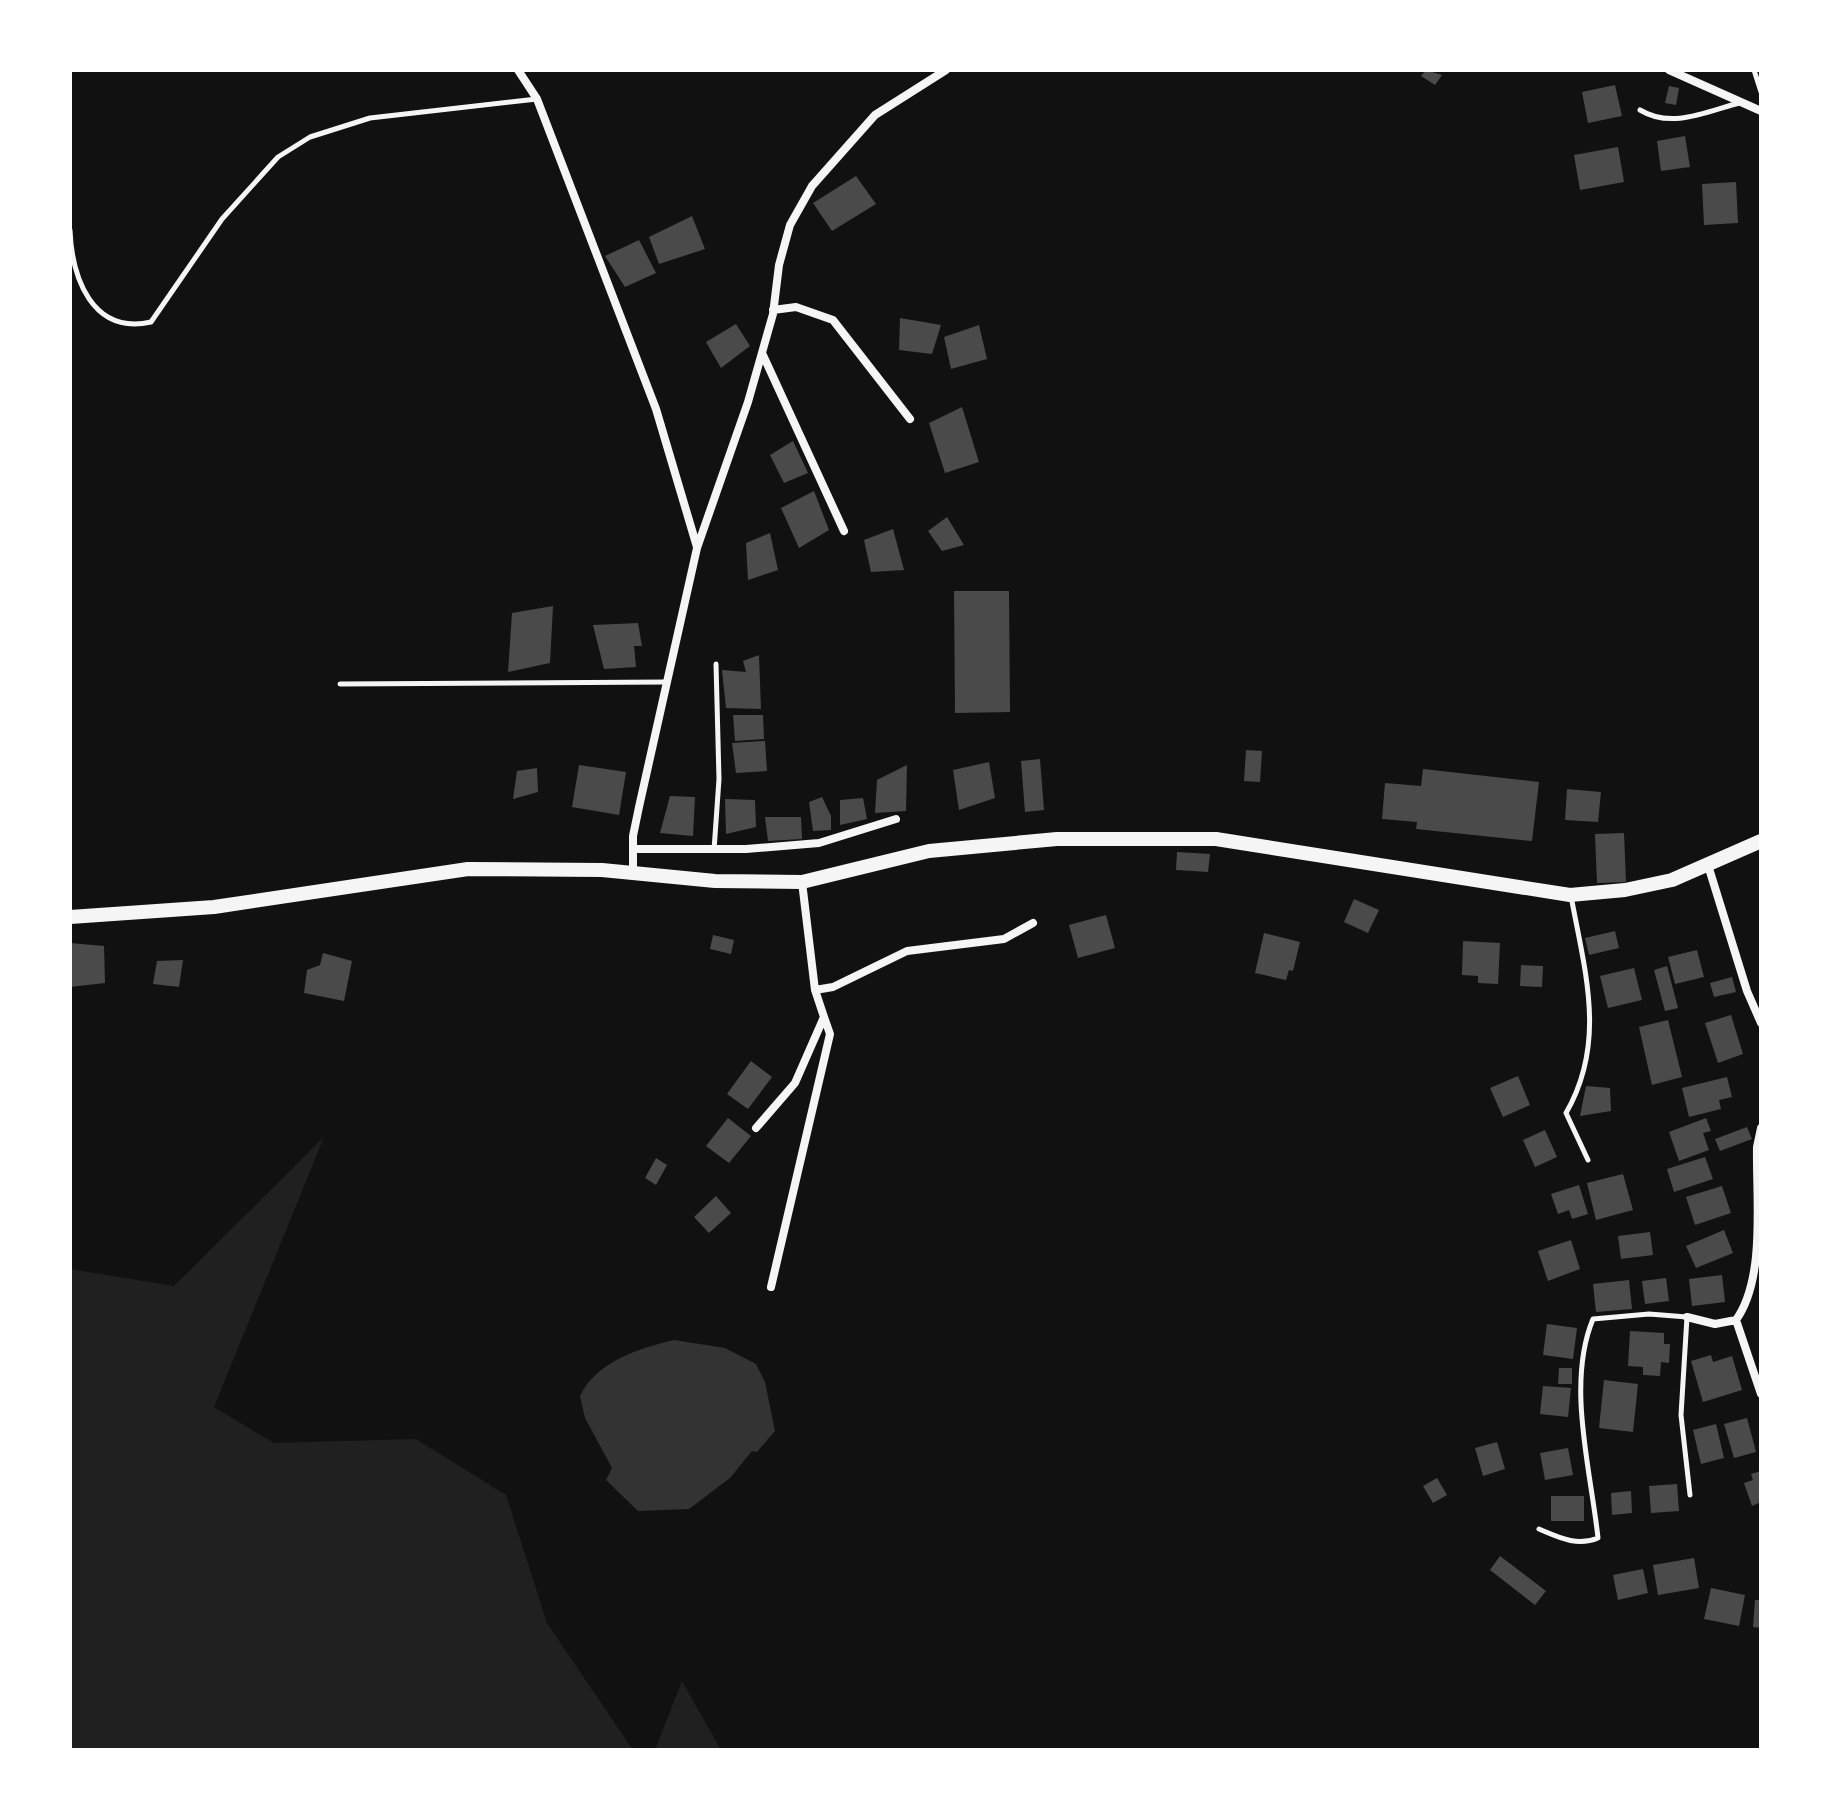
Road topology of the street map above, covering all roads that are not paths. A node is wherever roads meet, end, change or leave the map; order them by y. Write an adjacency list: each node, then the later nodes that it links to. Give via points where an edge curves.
1 (518, 70): 6 (street)
2 (946, 70): 11 (street, via 875,115 812,186 790,225)
3 (1669, 70): 7 (street)
4 (1754, 70): 5 (lane)
5 (1761, 92)
6 (537, 99): 10 (lane, via 370,118 310,137 278,157 222,219 151,322 119,322 88,302 71,257); 15 (street, via 656,409)
7 (1740, 102): 8 (lane, via 1669,119); 9 (street)
8 (1640, 110)
9 (1761, 111)
10 (70, 230)
11 (773, 310): 12 (street); 13 (street, via 796,307 833,320)
12 (762, 353): 14 (street); 15 (street)
13 (910, 419)
14 (844, 531)
15 (697, 548): 17 (street)
16 (716, 664): 22 (lane, via 719,779)
17 (668, 682): 18 (lane); 21 (street)
18 (340, 684)
19 (896, 819): 22 (street, via 819,843)
20 (1761, 841): 23 (street)
21 (634, 849): 22 (street); 24 (street)
22 (714, 850)
23 (1707, 862): 26 (street, via 1672,880); 31 (street)
24 (633, 873): 25 (street); 27 (street, via 468,869 214,907)
25 (802, 882): 26 (street, via 929,851 991,843 1161,838 1216,839); 29 (street)
26 (1570, 895): 34 (lane, via 1593,1028 1583,1076 1566,1113)
27 (70, 917)
28 (1033, 923): 29 (street, via 1004,939 907,951 833,987)
29 (815, 990): 30 (street)
30 (824, 1017): 32 (street, via 795,1083); 35 (street, via 830,1034)
31 (1761, 1023)
32 (756, 1128)
33 (1761, 1128): 37 (street, via 1754,1280 1748,1304)
34 (1588, 1160)
35 (771, 1287)
36 (1687, 1317): 37 (street, via 1715,1324); 39 (lane, via 1681,1415); 40 (lane, via 1593,1319 1587,1332 1582,1441 1598,1538 1566,1541)
37 (1736, 1320): 38 (street)
38 (1761, 1394)
39 (1690, 1495)
40 (1539, 1529)

